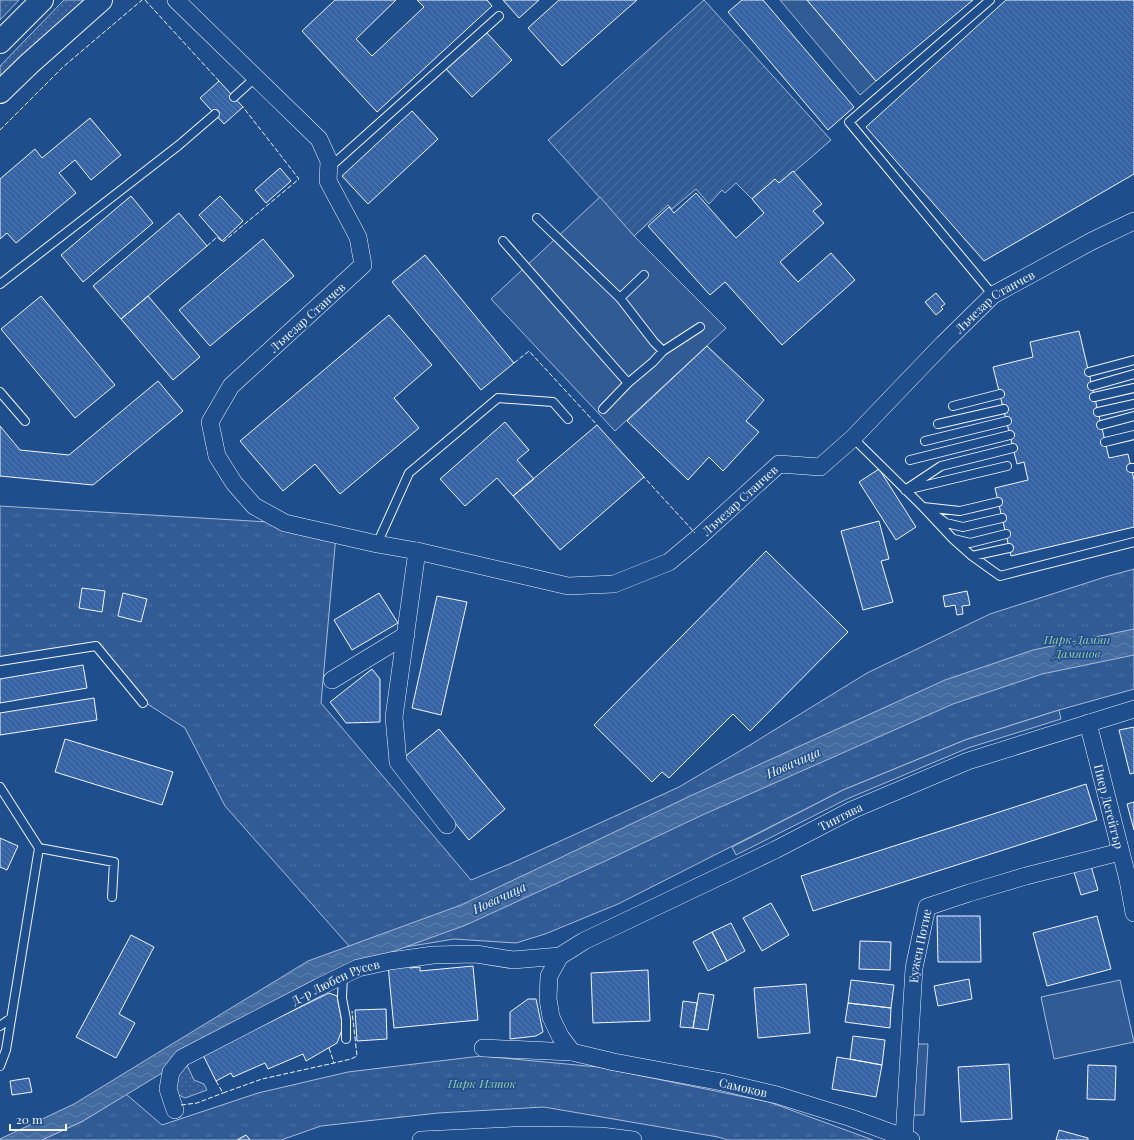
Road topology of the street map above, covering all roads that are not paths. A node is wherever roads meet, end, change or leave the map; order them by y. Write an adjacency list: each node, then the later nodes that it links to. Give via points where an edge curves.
1 (42, 0): 6 (main road)
2 (101, 0): 8 (main road)
3 (176, 0): 7 (street, Лъчезар Станчев)
4 (990, 0): 17 (lane, via 849,122)
5 (499, 16): 11 (lane)
6 (0, 42)
7 (256, 77): 9 (lane); 11 (street, Лъчезар Станчев, via 319,139 328,161)
8 (0, 92)
9 (234, 97)
10 (215, 114): 16 (lane)
11 (328, 169): 56 (street, Лъчезар Станчев, via 328,181 358,237 364,265 231,386 210,422 217,456 234,483 254,506 285,523)
12 (537, 218): 18 (lane)
13 (1134, 221): 17 (street, Лъчезар Станчев)
14 (503, 241): 24 (lane)
15 (644, 275): 18 (lane)
16 (0, 284)
17 (993, 295): 43 (street, Лъчезар Станчев)
18 (620, 298): 20 (lane)
19 (700, 327): 20 (lane)
20 (662, 351): 24 (lane)
21 (1134, 360): 22 (lane)
22 (1089, 372)
23 (1134, 374): 25 (lane)
24 (628, 383): 32 (lane)
25 (1092, 386)
26 (1134, 388): 29 (lane)
27 (0, 392): 37 (lane)
28 (1000, 394): 31 (lane)
29 (1094, 397)
30 (1134, 404): 34 (lane)
31 (953, 406)
32 (603, 409)
33 (1004, 409): 39 (lane)
34 (1098, 412)
35 (1134, 416): 40 (lane)
36 (568, 419): 56 (lane, via 553,402 498,398 410,473)
37 (25, 421)
38 (1006, 421): 44 (lane)
39 (938, 424)
40 (1101, 425)
41 (1010, 435): 47 (lane)
42 (1134, 435): 45 (lane)
43 (853, 438): 49 (lane); 58 (street, Лъчезар Станчев, via 820,467 779,464 669,562 614,584 568,586)
44 (925, 441)
45 (1105, 442)
46 (1013, 448): 49 (lane, via 941,466)
47 (910, 460)
48 (1007, 466): 49 (lane)
49 (905, 490): 51 (lane)
50 (998, 502): 51 (lane, via 960,511)
51 (923, 507): 52 (lane, via 946,522 963,527); 54 (lane)
52 (1002, 518)
53 (1006, 534): 54 (lane, via 970,543)
54 (953, 539): 59 (lane)
55 (1134, 542): 59 (lane, via 1000,576)
56 (377, 544): 58 (street, Лъчезар Станчев)
57 (1009, 548): 59 (lane)
58 (417, 551): 60 (street)
59 (972, 556)
60 (406, 635): 62 (street); 67 (street, via 394,717 398,762)
61 (0, 662): 63 (lane, via 96,646)
62 (332, 680)
63 (143, 703)
64 (1134, 709): 65 (street, Тинтява)
65 (1088, 722): 69 (street, Пиер Дегейтър); 72 (street, Тинтява, via 968,761 852,810 584,941)
66 (0, 787): 68 (lane)
67 (447, 825)
68 (39, 848): 70 (lane, via 114,862); 74 (lane)
69 (1120, 852): 71 (street, Пиер Дегейтър); 81 (street, Еужен Потие, via 1026,876 927,907 914,968)
70 (112, 897)
71 (1134, 913)
72 (560, 956): 73 (street, Д-р Любен Русев, via 513,960 476,954 433,955 358,968); 78 (street, via 549,976 548,999 551,1016 560,1036)
73 (343, 975): 76 (lane, via 342,998); 80 (street, Д-р Любен Русев, via 182,1058 171,1072 168,1089)
74 (11, 1018): 75 (lane); 79 (lane, via 6,1050)
75 (0, 1026)
76 (346, 1039)
77 (483, 1048): 78 (street, Самоков)
78 (572, 1052): 81 (street, Самоков, via 777,1095)
79 (0, 1066)
80 (175, 1110)
81 (907, 1139)
82 (421, 1140): 83 (street, via 526,1135 601,1136)
83 (633, 1140)

